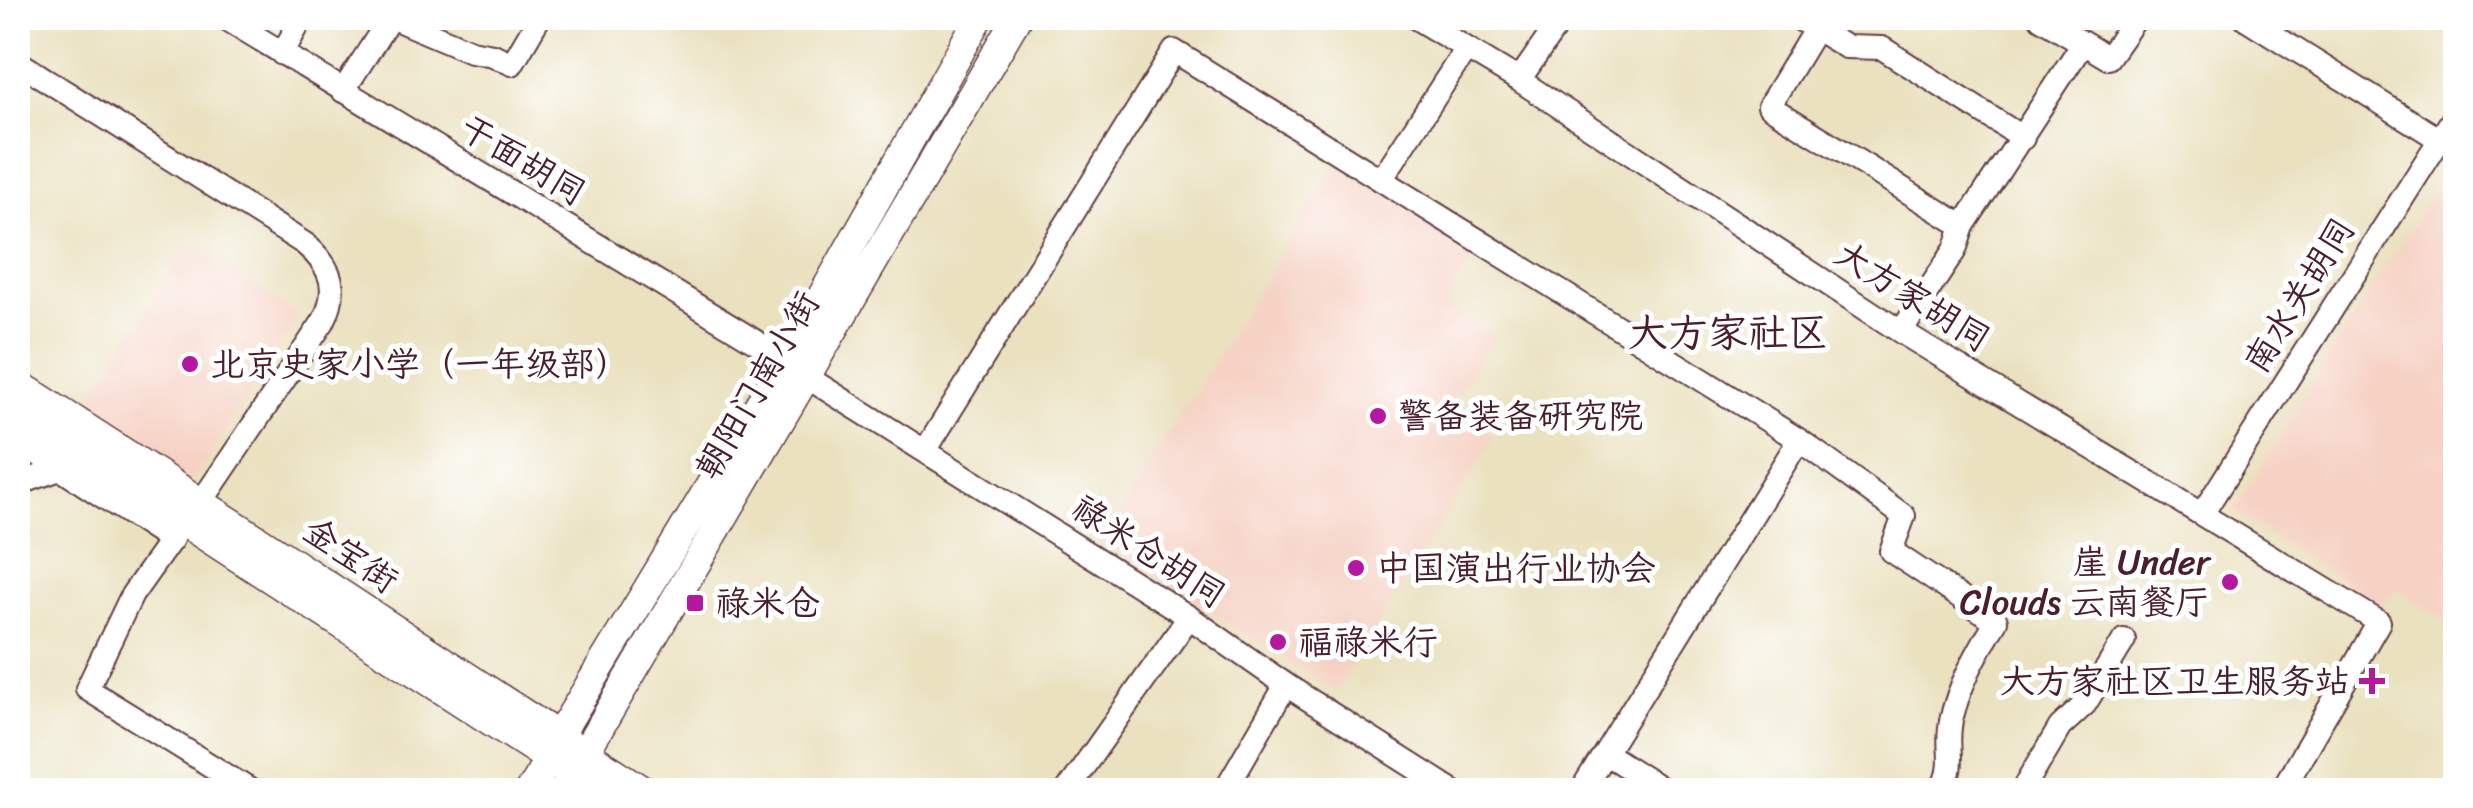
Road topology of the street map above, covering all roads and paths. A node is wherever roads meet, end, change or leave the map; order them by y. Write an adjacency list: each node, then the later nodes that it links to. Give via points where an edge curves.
1 (225, 18): 15 (street, 干面胡同)
2 (302, 18): 15 (street)
3 (391, 18): 4 (street, via 512,64); 18 (street)
4 (539, 18)
5 (978, 18): 25 (main road, 朝阳门南小街)
6 (1017, 18): 25 (main road, 朝阳门南小街)
7 (1416, 18): 14 (street, 大方家胡同)
8 (1562, 18): 17 (street)
9 (2041, 18): 13 (street)
10 (2136, 18): 13 (street, via 2108,58)
11 (2245, 18): 21 (street)
12 (1811, 21): 20 (street, via 1846,48 1882,48); 23 (street, via 1769,106)
13 (2083, 43): 20 (street)
14 (1466, 48): 17 (street, 大方家胡同); 22 (street)
15 (282, 54): 18 (street, 干面胡同)
16 (18, 62): 33 (street, via 306,244 330,274 333,292 323,322)
17 (1519, 80): 24 (street, 大方家胡同)
18 (343, 91): 25 (street, 干面胡同)
19 (2456, 114): 21 (street, 南水关胡同)
20 (2023, 138): 23 (street)
21 (2439, 139): 34 (street, 南水关胡同)
22 (1381, 180): 28 (street); 30 (street, via 1174,51)
23 (1964, 226): 24 (street)
24 (1901, 332): 34 (street, 大方家胡同)
25 (796, 368): 30 (street, 禄米仓胡同); 40 (main road, 朝阳门南小街)
26 (18, 384): 33 (main road, 金宝街)
27 (18, 416): 35 (main road, 金宝街)
28 (1799, 440): 39 (street); 50 (street, via 1904,516 1891,552 1996,621 1963,679 1950,725 1950,775)
29 (18, 441): 31 (street)
30 (925, 451): 36 (street, 禄米仓胡同)
31 (60, 469): 32 (street); 35 (street)
32 (18, 484)
33 (202, 502): 35 (street); 40 (main road, 金宝街)
34 (2202, 514): 52 (street, 大方家胡同, via 2379,622)
35 (177, 532): 40 (main road, 金宝街); 41 (street, via 132,595 87,689)
36 (1189, 616): 38 (street, 禄米仓胡同); 45 (street)
37 (2124, 640): 51 (street)
38 (1286, 685): 46 (street); 47 (street, 禄米仓胡同)
39 (1605, 752): 48 (street); 49 (street)
40 (565, 763): 42 (main road, 朝阳门南小街); 43 (main road, 金宝街); 44 (main road, 金宝街)
41 (250, 790)
42 (530, 790)
43 (597, 790)
44 (643, 790)
45 (1067, 790)
46 (1225, 790)
47 (1451, 790)
48 (1582, 790)
49 (1663, 790)
50 (1942, 790)
51 (2023, 790)
52 (2282, 790)

